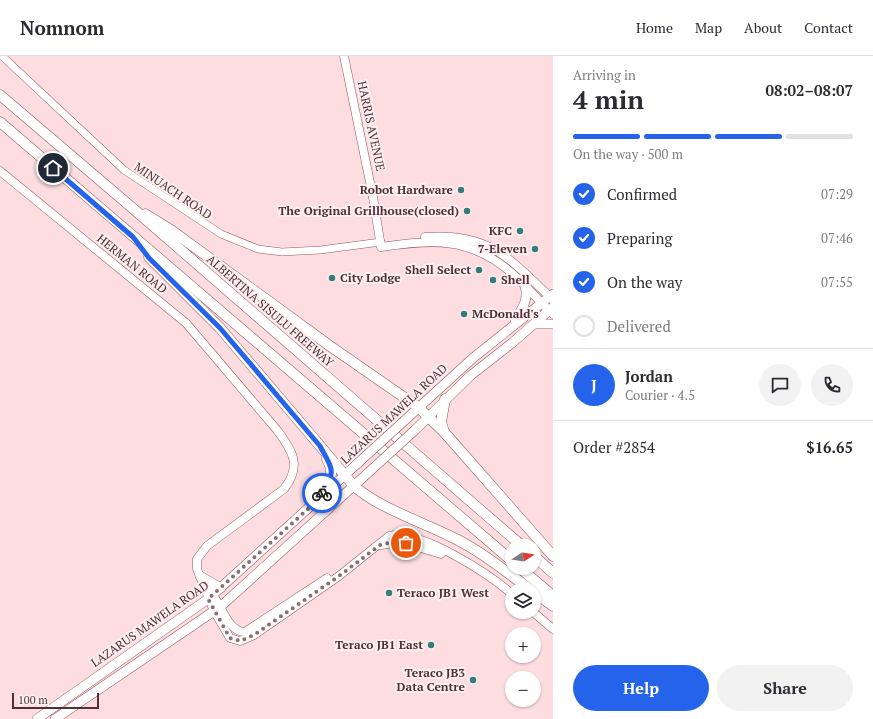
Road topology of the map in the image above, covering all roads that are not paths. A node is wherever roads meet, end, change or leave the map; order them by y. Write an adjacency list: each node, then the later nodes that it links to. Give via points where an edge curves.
1 (2, 56): 8 (street, MINUACH ROAD, via 124,170 220,234 258,249 282,252)
2 (344, 56): 8 (main road, HARRIS AVENUE)
3 (0, 95): 6 (highway, ALBERTINA SISULU FREEWAY)
4 (0, 122): 7 (highway)
5 (0, 171): 31 (main road, HERMAN ROAD, via 186,323 291,449 294,470 287,485 269,502 203,550 196,565)
6 (129, 205): 17 (highway, via 171,230); 24 (highway, ALBERTINA SISULU FREEWAY)
7 (133, 237): 20 (highway, via 149,258 220,328); 25 (highway)
8 (379, 245): 9 (main road, via 433,242 473,249 486,254); 10 (main road, via 450,236 477,241 504,255)
9 (525, 286): 11 (main road); 15 (main road, via 526,301)
10 (552, 297): 11 (main road, LAZARUS MAWELA ROAD)
11 (542, 303): 12 (main road); 15 (main road, LAZARUS MAWELA ROAD)
12 (552, 311): 13 (main road, LAZARUS MAWELA ROAD)
13 (534, 324): 14 (main road); 16 (main road, LAZARUS MAWELA ROAD)
14 (553, 324)
15 (512, 325): 17 (main road, LAZARUS MAWELA ROAD)
16 (445, 399): 18 (main road, LAZARUS MAWELA ROAD); 19 (highway, via 440,422)
17 (418, 407): 18 (highway); 21 (main road, LAZARUS MAWELA ROAD, bridge)
18 (428, 416): 19 (highway); 22 (main road, LAZARUS MAWELA ROAD, bridge)
19 (444, 432): 26 (highway)
20 (320, 446): 21 (highway); 23 (highway, via 331,466 332,475)
21 (344, 476): 22 (highway); 23 (main road, LAZARUS MAWELA ROAD)
22 (354, 486): 32 (highway, via 368,497 472,547); 39 (main road, LAZARUS MAWELA ROAD)
23 (318, 500): 33 (main road, LAZARUS MAWELA ROAD)
24 (514, 539)
25 (505, 555)
26 (553, 556)
27 (541, 562): 29 (highway)
28 (348, 569): 34 (main road, via 389,536 399,534 442,549 479,568); 39 (main road, via 330,575 245,632 234,629); 39 (main road, via 249,638 240,641 230,638)
29 (553, 573)
30 (528, 575): 35 (highway)
31 (200, 576): 33 (main road); 36 (main road, HERMAN ROAD)
32 (521, 583)
33 (221, 588): 36 (main road, LAZARUS MAWELA ROAD)
34 (505, 588)
35 (553, 596)
36 (211, 597): 39 (main road, HERMAN ROAD); 42 (main road, LAZARUS MAWELA ROAD)
37 (541, 597): 38 (highway)
38 (553, 606)
39 (217, 609): 43 (main road, LAZARUS MAWELA ROAD)
40 (541, 619): 41 (main road)
41 (553, 629)
42 (37, 719)
43 (55, 719)

